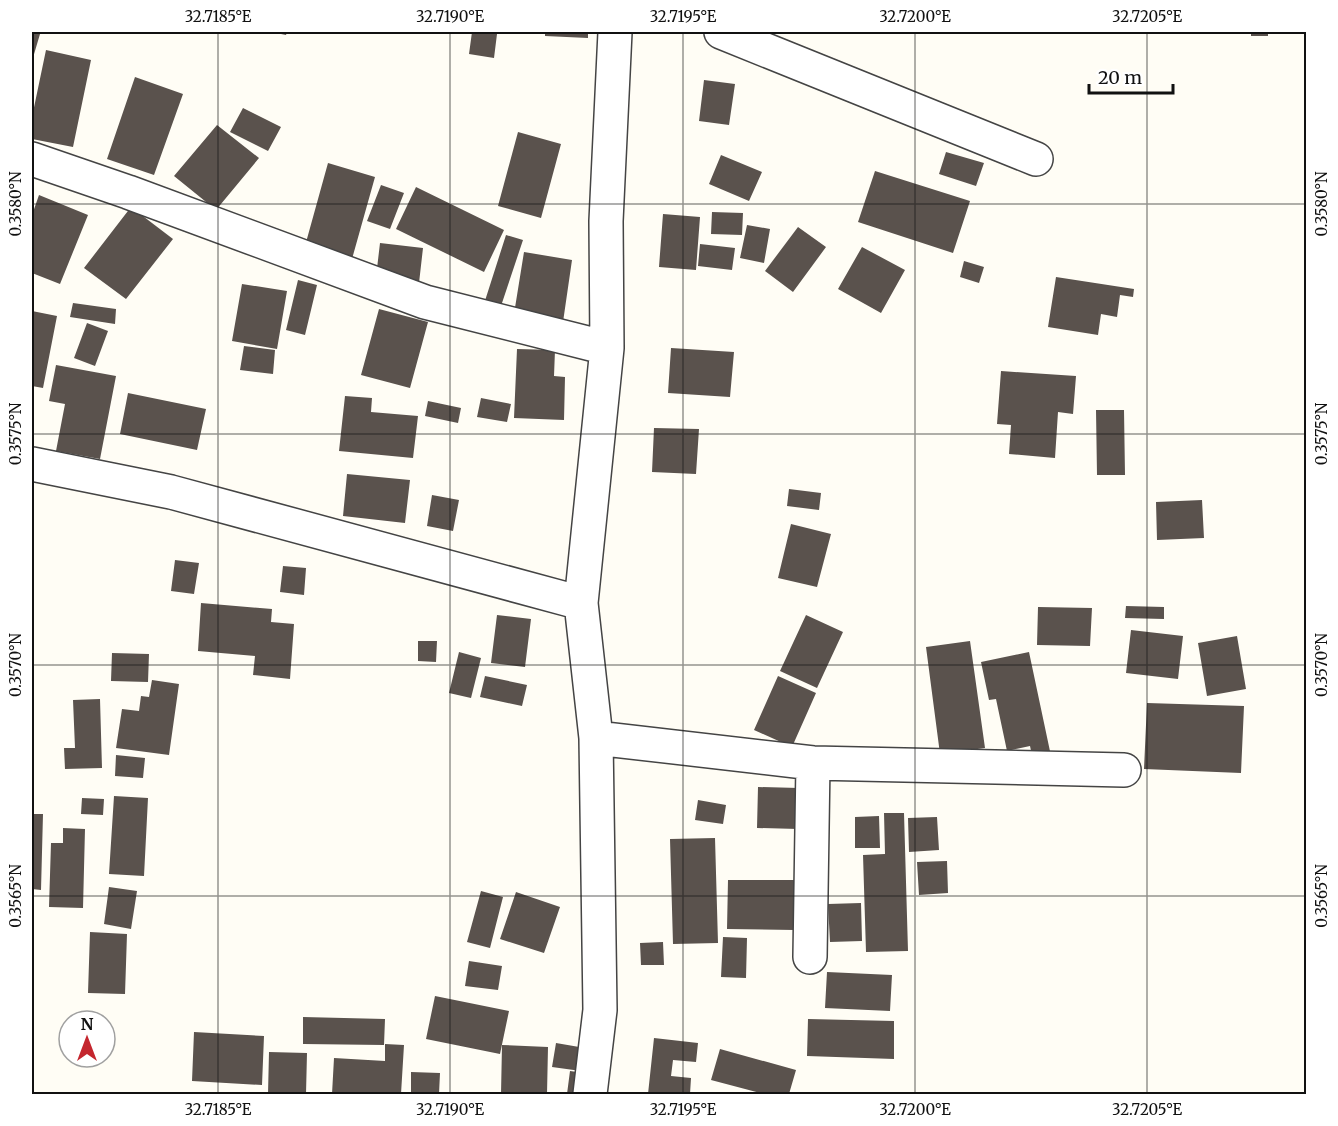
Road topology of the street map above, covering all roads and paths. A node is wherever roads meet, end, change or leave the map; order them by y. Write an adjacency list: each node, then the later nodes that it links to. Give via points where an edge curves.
1 (615, 32): 5 (street, via 606,221)
2 (722, 32): 4 (street)
3 (32, 159): 5 (street, via 426,302)
4 (1036, 159)
5 (607, 348): 7 (street)
6 (32, 464): 7 (street, via 171,492)
7 (581, 603): 8 (street)
8 (596, 738): 9 (street); 12 (street, via 600,1010)
9 (813, 763): 10 (street); 11 (street)
10 (1124, 770)
11 (810, 957)
12 (590, 1095)

